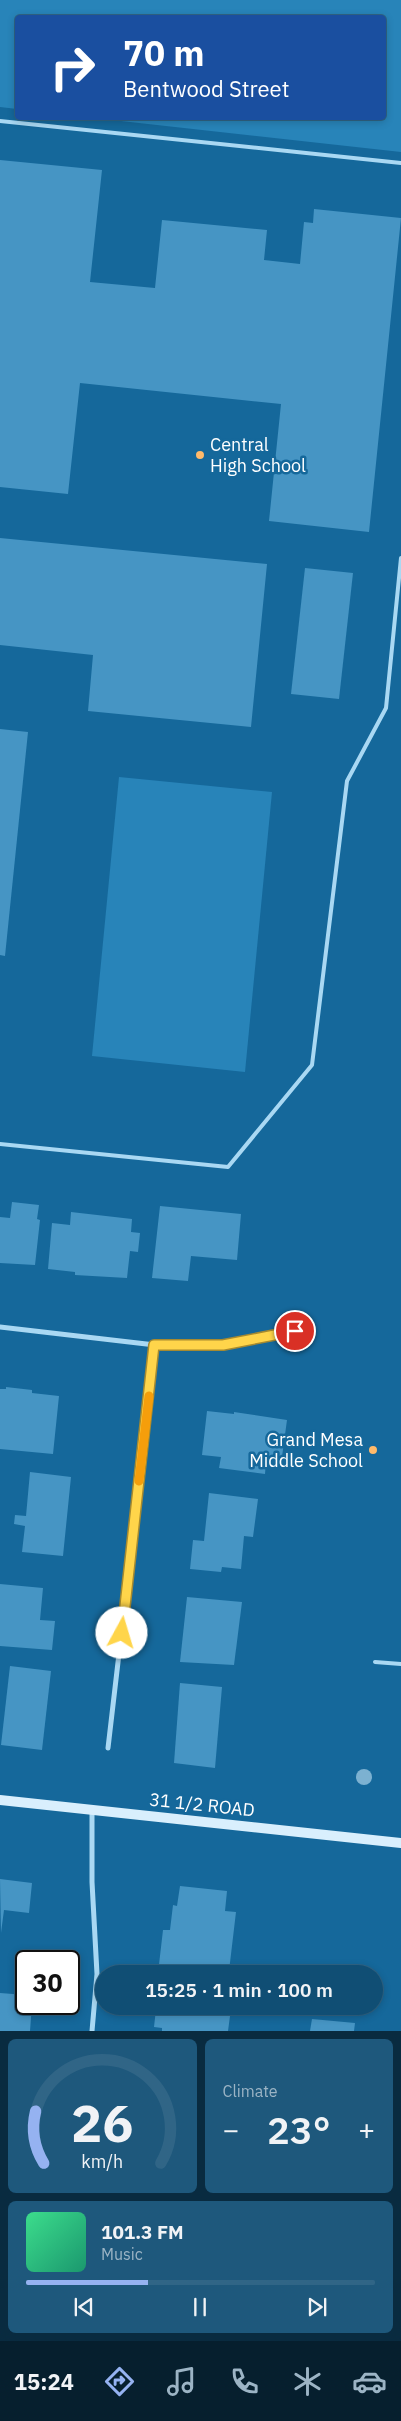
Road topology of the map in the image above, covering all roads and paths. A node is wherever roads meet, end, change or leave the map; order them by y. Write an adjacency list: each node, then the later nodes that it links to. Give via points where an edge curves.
1 (0, 122): 2 (lane)
2 (401, 163)
3 (401, 558): 4 (lane, via 386,708 347,781 312,1065 228,1167)
4 (0, 1144)
5 (0, 1327): 7 (street)
6 (295, 1331): 7 (street, via 223,1345)
7 (154, 1345): 10 (street)
8 (375, 1662): 9 (lane)
9 (401, 1664)
10 (108, 1748)
11 (0, 1800): 12 (street, 31 1/2 ROAD)
12 (92, 1809): 13 (street, 31 1/2 ROAD); 14 (street, via 92,1882 98,1974)
13 (401, 1843)
14 (92, 2031)

